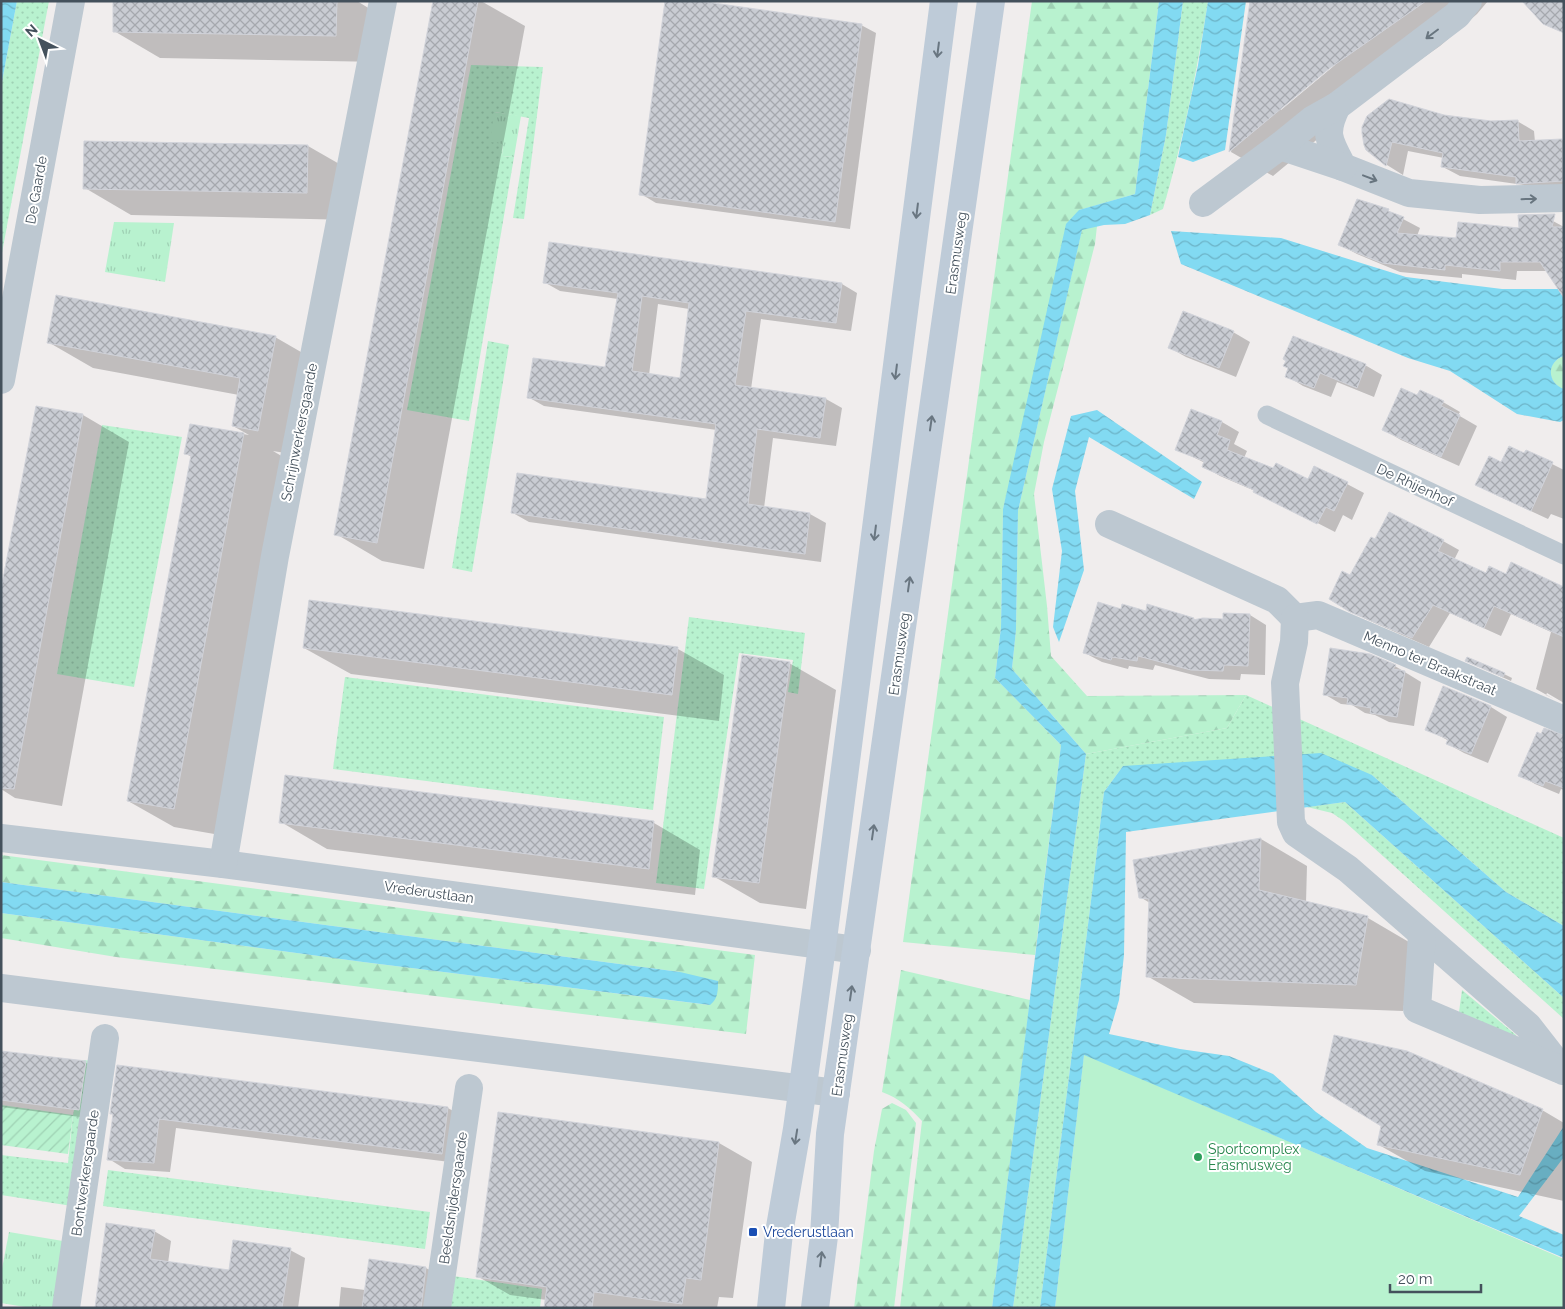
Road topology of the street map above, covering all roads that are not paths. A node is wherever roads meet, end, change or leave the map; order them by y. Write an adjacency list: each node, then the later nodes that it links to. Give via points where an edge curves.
1 (71, 1): 11 (street, De Gaarde)
2 (383, 1): 18 (street, Schrijnwerkersgaarde, via 275,556)
3 (944, 1): 20 (main road, one-way to 20)
4 (992, 1): 21 (main road, Erasmusweg, one-way to 4)
5 (1468, 1): 6 (street, one-way to 6, via 1457,15)
6 (1337, 106): 7 (street, via 1312,120); 8 (street, via 1329,122 1329,136)
7 (1280, 146): 8 (street); 10 (street)
8 (1343, 167): 9 (street, one-way to 9, via 1409,193 1480,200)
9 (1564, 198)
10 (1202, 203)
11 (1, 380)
12 (1267, 415): 14 (lane, De Rhijenhof)
13 (1108, 524): 15 (street, via 1278,600)
14 (1564, 555)
15 (1295, 618): 16 (street, Menno ter Braakstraat, via 1318,614); 19 (street, via 1294,642 1285,683 1291,822 1296,833 1348,869)
16 (1564, 720)
17 (1, 838): 18 (street, Vrederustlaan)
18 (222, 864): 20 (street, Vrederustlaan)
19 (1422, 935): 24 (street, via 1528,1026); 24 (street, via 1418,1009)
20 (822, 947): 21 (street, Vrederustlaan); 26 (main road)
21 (857, 950): 27 (main road, Erasmusweg, one-way to 21)
22 (1, 988): 26 (street)
23 (105, 1038): 28 (street, Bontwerkersgaarde)
24 (1563, 1071)
25 (469, 1088): 29 (street, Beeldsnijdersgaarde)
26 (802, 1089): 27 (street); 30 (main road, one-way to 30)
27 (836, 1093): 31 (main road, Erasmusweg, one-way to 27)
28 (66, 1308)
29 (437, 1308)
30 (771, 1308)
31 (815, 1308)

